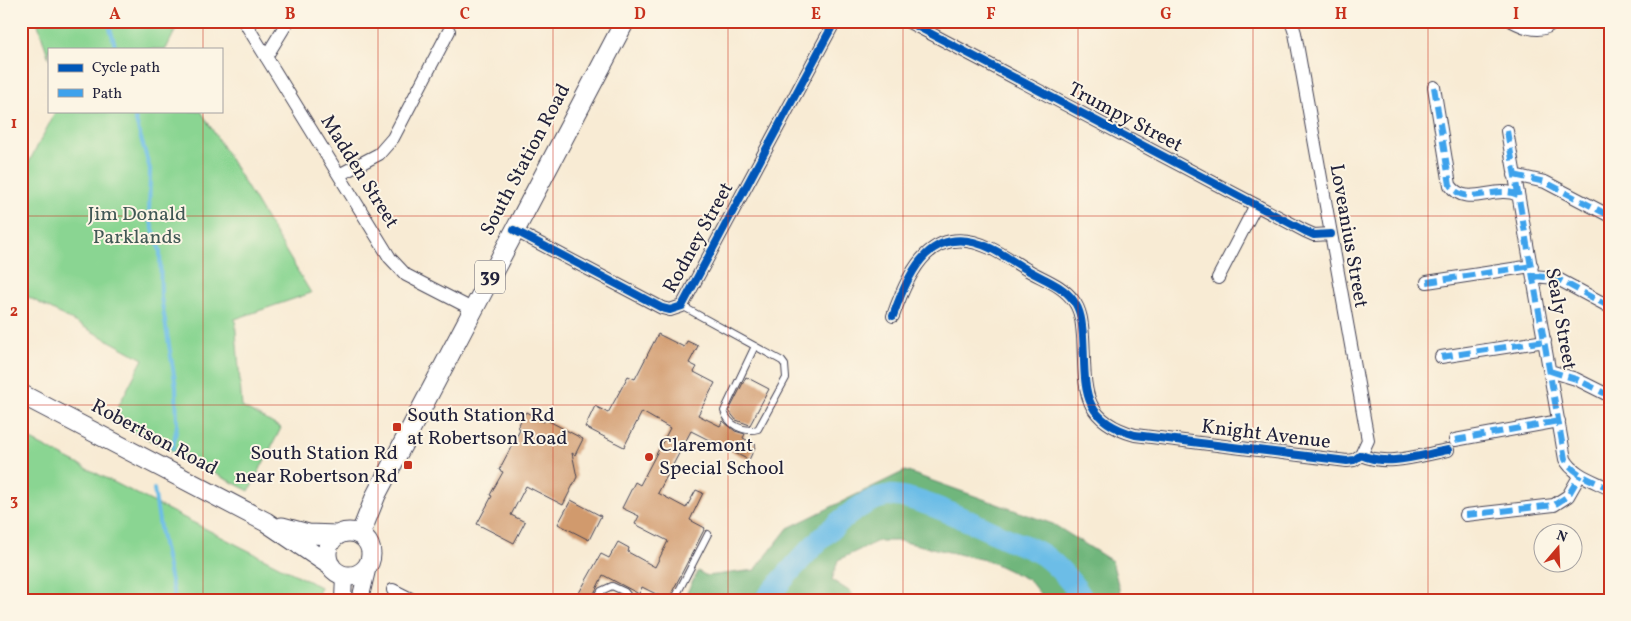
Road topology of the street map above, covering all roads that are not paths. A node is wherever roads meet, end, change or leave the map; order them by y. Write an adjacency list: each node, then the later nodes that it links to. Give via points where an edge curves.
1 (244, 21): 10 (street, Madden Street)
2 (288, 21): 10 (street)
3 (625, 21): 18 (main road, South Station Road / 39)
4 (835, 21): 23 (street, Rodney Street)
5 (907, 21): 16 (street, Trumpy Street)
6 (1291, 21): 19 (street, Loveanius Street)
7 (1512, 21): 8 (street, via 1528,30 1550,26)
8 (1554, 21)
9 (449, 32): 13 (street, via 393,138 379,154)
10 (266, 57): 13 (street, Madden Street)
11 (1434, 86): 15 (street, via 1448,176 1455,193 1466,197 1501,191)
12 (1507, 131): 14 (street, Sealy Street)
13 (339, 175): 25 (street, Madden Street, via 390,258 406,274)
14 (1514, 175): 15 (street, Sealy Street); 17 (street, via 1545,182)
15 (1518, 195): 20 (street, Sealy Street)
16 (1256, 205): 19 (street, Trumpy Street, via 1314,235); 21 (street)
17 (1610, 216)
18 (514, 230): 23 (street, Rodney Street, via 662,308 670,310); 25 (main road, South Station Road / 39)
19 (1331, 234): 34 (street, Loveanius Street, via 1368,440)
20 (1532, 271): 22 (street); 24 (street, via 1556,278); 27 (street, Sealy Street)
21 (1218, 278)
22 (1427, 282)
23 (682, 306): 28 (lane)
24 (1610, 307)
25 (474, 310): 41 (main road, South Station Road / 39, via 376,496)
26 (893, 316): 34 (street, Knight Avenue, via 903,288 927,251 955,240 989,247 1063,289 1074,301 1082,324 1089,403 1106,423 1118,430 1135,435 1347,461)
27 (1545, 341): 29 (street); 30 (street, Sealy Street)
28 (755, 346): 28 (lane, via 782,361 787,370 786,378 758,429 751,431 729,421 724,411)
29 (1441, 357)
30 (1550, 371): 32 (street, via 1576,379); 33 (street, Sealy Street)
31 (21, 394): 38 (main road, Robertson Road)
32 (1610, 396)
33 (1559, 421): 34 (street, Knight Avenue, via 1393,460 1381,461); 35 (street, Sealy Street, via 1565,459)
34 (1361, 455)
35 (1580, 474): 36 (street, Sealy Street); 37 (street, via 1568,496 1554,505)
36 (1610, 489)
37 (1466, 515)
38 (266, 522): 40 (main road, Robertson Road, via 308,534); 43 (main road, Robertson Road)
39 (708, 534): 50 (lane)
40 (337, 535): 41 (main road, via 344,532); 43 (main road, via 328,546 327,553)
41 (360, 535): 42 (main road, via 370,547)
42 (370, 562): 43 (main road, via 359,573); 46 (main road)
43 (337, 570): 45 (main road)
44 (393, 590): 47 (street)
45 (343, 600)
46 (360, 600)
47 (412, 600)
48 (596, 600): 49 (lane, via 601,591 612,586 626,592)
49 (631, 600)
50 (674, 600)

